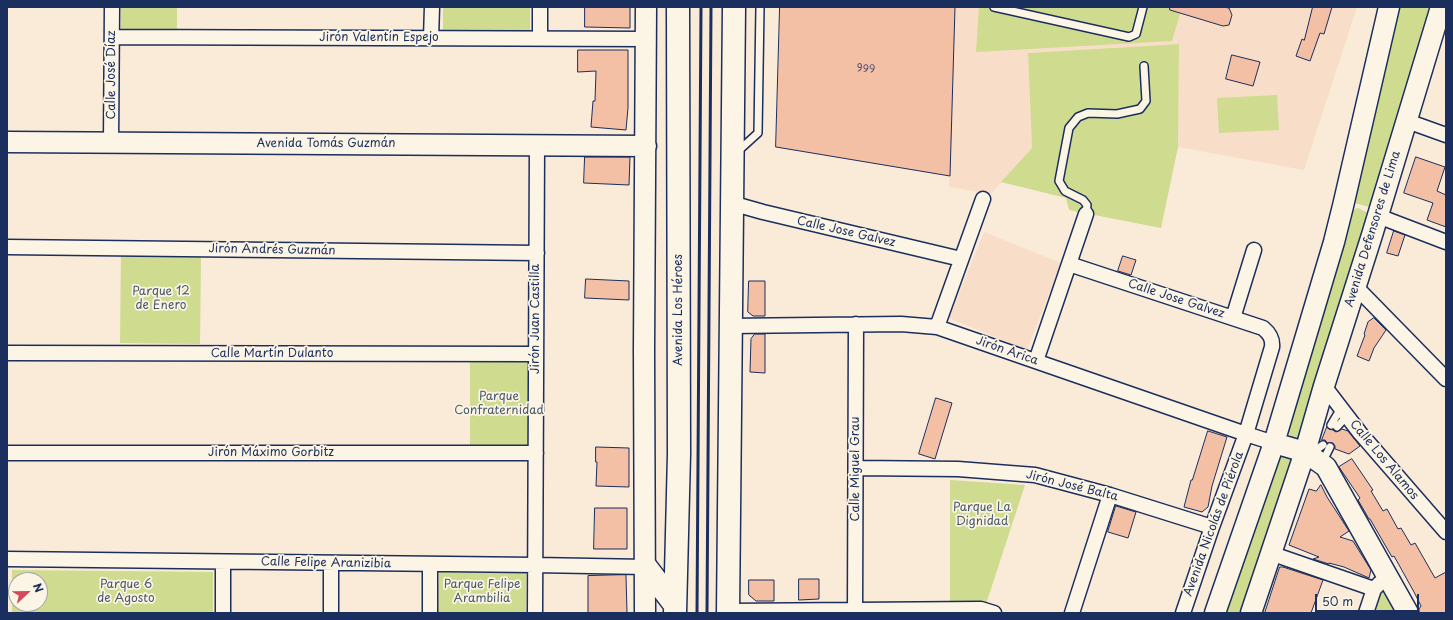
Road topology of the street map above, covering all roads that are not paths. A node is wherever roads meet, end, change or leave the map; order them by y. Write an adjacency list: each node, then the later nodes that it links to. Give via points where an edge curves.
1 (112, 7): 13 (street, Calle José Díaz)
2 (432, 7): 14 (street)
3 (540, 7): 15 (street)
4 (646, 7): 16 (street)
5 (678, 7): 64 (main road, Avenida Los Héroes, via 678,454)
6 (734, 7): 24 (main road)
7 (760, 7): 24 (lane, via 758,133)
8 (994, 7): 9 (lane, via 1129,37 1136,34)
9 (1144, 7)
10 (1389, 7): 48 (street, via 1343,206)
11 (1441, 7): 12 (street, Avenida Defensores de Lima)
12 (1440, 34): 18 (street, Avenida Defensores de Lima)
13 (112, 37): 14 (street, Jirón Valentín Espejo); 21 (street, Calle José Díaz)
14 (431, 38): 15 (street, Jirón Valentín Espejo)
15 (540, 38): 16 (street, Jirón Valentín Espejo)
16 (646, 39): 23 (street)
17 (1144, 66): 27 (lane, via 1146,101 1140,109 1117,114 1088,113 1078,117 1069,128 1059,182 1065,191 1083,200 1087,205)
18 (1406, 121): 19 (street); 28 (street, Avenida Defensores de Lima)
19 (1446, 135)
20 (7, 142): 21 (street, Avenida Tomás Guzmán)
21 (111, 143): 22 (street, Avenida Tomás Guzmán)
22 (537, 145): 23 (street, Avenida Tomás Guzmán); 32 (street, Jirón Juan Castilla)
23 (646, 146): 62 (street)
24 (733, 156): 26 (main road)
25 (983, 199): 33 (street)
26 (731, 203): 33 (street, Calle Jose Galvez); 38 (main road)
27 (1086, 214): 34 (street)
28 (1378, 216): 29 (street); 35 (street, Avenida Defensores de Lima)
29 (1446, 242)
30 (7, 247): 32 (street, Jirón Andrés Guzmán)
31 (1254, 250): 36 (street)
32 (537, 252): 41 (street, Jirón Juan Castilla)
33 (961, 259): 39 (street)
34 (1069, 264): 36 (street, Calle Jose Galvez); 42 (street)
35 (1356, 287): 43 (street); 44 (street, Avenida Defensores de Lima)
36 (1233, 318): 47 (street, Calle Jose Galvez, via 1263,328 1270,335 1272,347)
37 (856, 324): 38 (street, Jirón Arica); 39 (street, Jirón Arica); 52 (street, Calle Miguel Grau)
38 (730, 326): 65 (main road)
39 (937, 327): 42 (street, Jirón Arica)
40 (7, 353): 41 (street, Calle Martín Dulanto)
41 (536, 354): 51 (street, Jirón Juan Castilla)
42 (1036, 361): 47 (street, Jirón Arica)
43 (1446, 379)
44 (1324, 386): 45 (street, Calle Los Alamos); 49 (street, Avenida Defensores de Lima)
45 (1344, 412): 46 (lane); 55 (street, Calle Los Alamos)
46 (1334, 426)
47 (1246, 434): 48 (street, Jirón Arica); 54 (street, Avenida Nicolás de Piérola)
48 (1274, 443): 49 (street); 76 (street)
49 (1305, 452): 56 (street); 63 (street, via 1325,452 1326,468)
50 (7, 453): 51 (street, Jirón Máximo Gorbitz)
51 (536, 453): 61 (street, Jirón Juan Castilla)
52 (856, 468): 53 (street, Jirón José Balta, via 958,469 1027,474); 67 (street, Calle Miguel Grau)
53 (1110, 495): 54 (street, Jirón José Balta); 74 (street)
54 (1212, 527): 75 (street, Avenida Nicolás de Piérola)
55 (1446, 532)
56 (1270, 554): 63 (street); 77 (street)
57 (7, 560): 58 (street, Calle Felipe Aranizibia)
58 (223, 562): 59 (street, Calle Felipe Aranizibia); 68 (street)
59 (331, 563): 60 (street, Calle Felipe Aranizibia); 69 (street)
60 (430, 564): 61 (street, Calle Felipe Aranizibia); 70 (street)
61 (535, 564): 62 (street, Calle Felipe Aranizibia); 71 (street, Jirón Juan Castilla)
62 (646, 567): 64 (main road); 72 (street)
63 (1381, 582): 78 (street); 79 (street)
64 (675, 609)
65 (728, 612): 66 (street)
66 (835, 612): 67 (street)
67 (855, 612): 73 (street, via 981,609)
68 (223, 613)
69 (331, 613)
70 (430, 613)
71 (535, 613)
72 (646, 613)
73 (994, 613)
74 (1072, 613)
75 (1182, 613)
76 (1215, 613)
77 (1250, 613)
78 (1366, 613)
79 (1408, 613)

